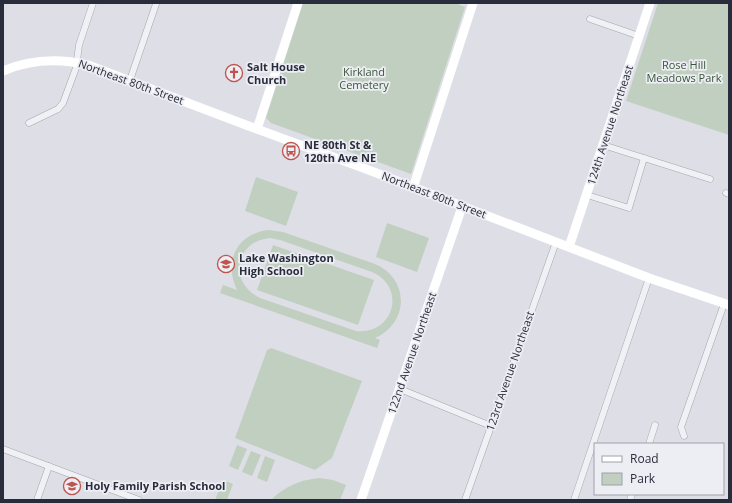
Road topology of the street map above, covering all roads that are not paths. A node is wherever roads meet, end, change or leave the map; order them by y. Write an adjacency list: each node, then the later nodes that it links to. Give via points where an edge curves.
1 (93, 3): 8 (street, via 79,45)
2 (298, 3): 12 (street)
3 (472, 3): 16 (street)
4 (650, 3): 7 (street, 124th Avenue Northeast)
5 (156, 4): 10 (street)
6 (590, 19): 7 (street)
7 (639, 36): 13 (street, 124th Avenue Northeast)
8 (77, 62): 9 (street, Northeast 80th Street, via 54,60 24,63); 10 (street, Northeast 80th Street); 11 (street, via 63,103 58,109)
9 (3, 71)
10 (130, 80): 12 (street, Northeast 80th Street)
11 (29, 123)
12 (257, 129): 16 (street, Northeast 80th Street)
13 (603, 145): 14 (street); 17 (street, 124th Avenue Northeast)
14 (644, 158): 15 (street); 17 (street, via 629,208)
15 (710, 179)
16 (413, 188): 18 (street, Northeast 80th Street)
17 (587, 195): 20 (street, 124th Avenue Northeast)
18 (462, 207): 19 (street, Northeast 80th Street); 23 (street, 122nd Avenue Northeast)
19 (556, 242): 20 (street, Northeast 80th Street); 24 (street, 123rd Avenue Northeast)
20 (570, 247): 21 (street, Northeast 80th Street)
21 (649, 278): 22 (street, Northeast 80th Street); 34 (street)
22 (726, 304): 26 (street, via 681,427)
23 (400, 389): 24 (street); 32 (street, 122nd Avenue Northeast)
24 (491, 426): 33 (street, 123rd Avenue Northeast)
25 (655, 426): 27 (street)
26 (684, 436)
27 (649, 443)
28 (3, 449): 29 (street)
29 (49, 466): 30 (street); 31 (street)
30 (38, 500)
31 (139, 500)
32 (361, 500)
33 (465, 500)
34 (574, 500)

